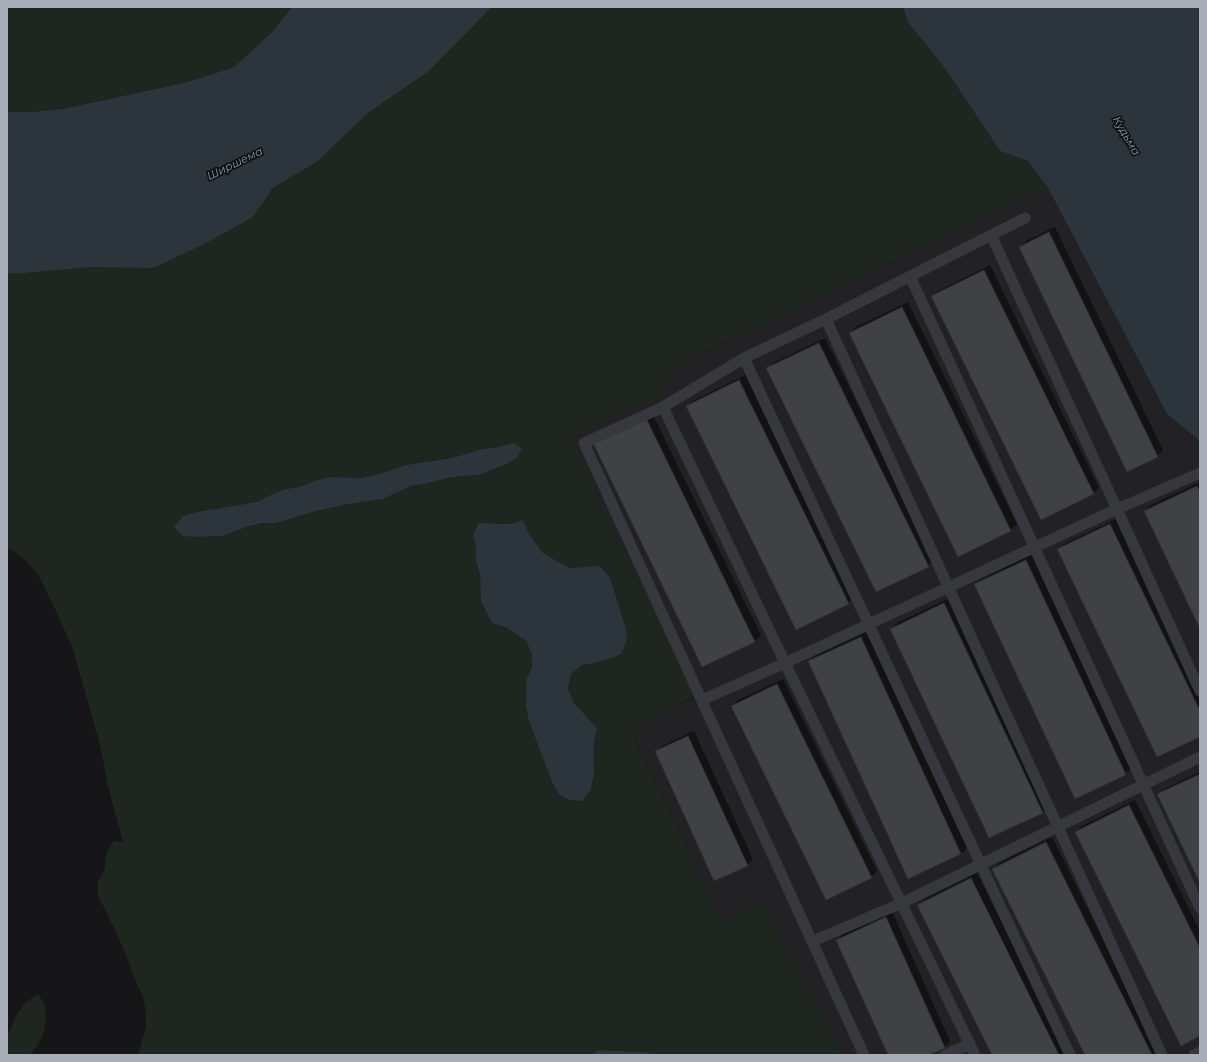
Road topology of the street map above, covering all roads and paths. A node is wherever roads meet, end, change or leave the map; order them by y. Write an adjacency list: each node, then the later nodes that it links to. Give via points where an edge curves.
1 (1025, 218): 2 (lane)
2 (991, 235): 3 (lane); 8 (lane)
3 (910, 276): 4 (lane); 9 (lane)
4 (826, 319): 5 (lane); 10 (lane)
5 (744, 358): 6 (lane); 11 (lane)
6 (663, 407): 12 (lane); 14 (lane, via 584,443)
7 (1200, 473): 8 (lane)
8 (1117, 509): 9 (lane); 13 (lane)
9 (1035, 547): 10 (lane); 16 (lane)
10 (948, 587): 11 (lane); 17 (lane)
11 (868, 624): 12 (lane); 18 (lane)
12 (785, 663): 14 (lane); 19 (lane)
13 (1200, 691)
14 (702, 700): 21 (lane)
15 (1200, 757): 16 (lane)
16 (1144, 785): 17 (lane); 20 (lane)
17 (1058, 827): 18 (lane); 28 (lane)
18 (980, 864): 19 (lane); 27 (lane)
19 (902, 903): 21 (lane); 22 (lane)
20 (1200, 908)
21 (812, 942): 24 (lane)
22 (970, 1044): 25 (lane); 26 (lane)
23 (1200, 1052): 29 (lane)
24 (864, 1055)
25 (946, 1055)
26 (975, 1055)
27 (1070, 1055)
28 (1162, 1055)
29 (1194, 1055)

